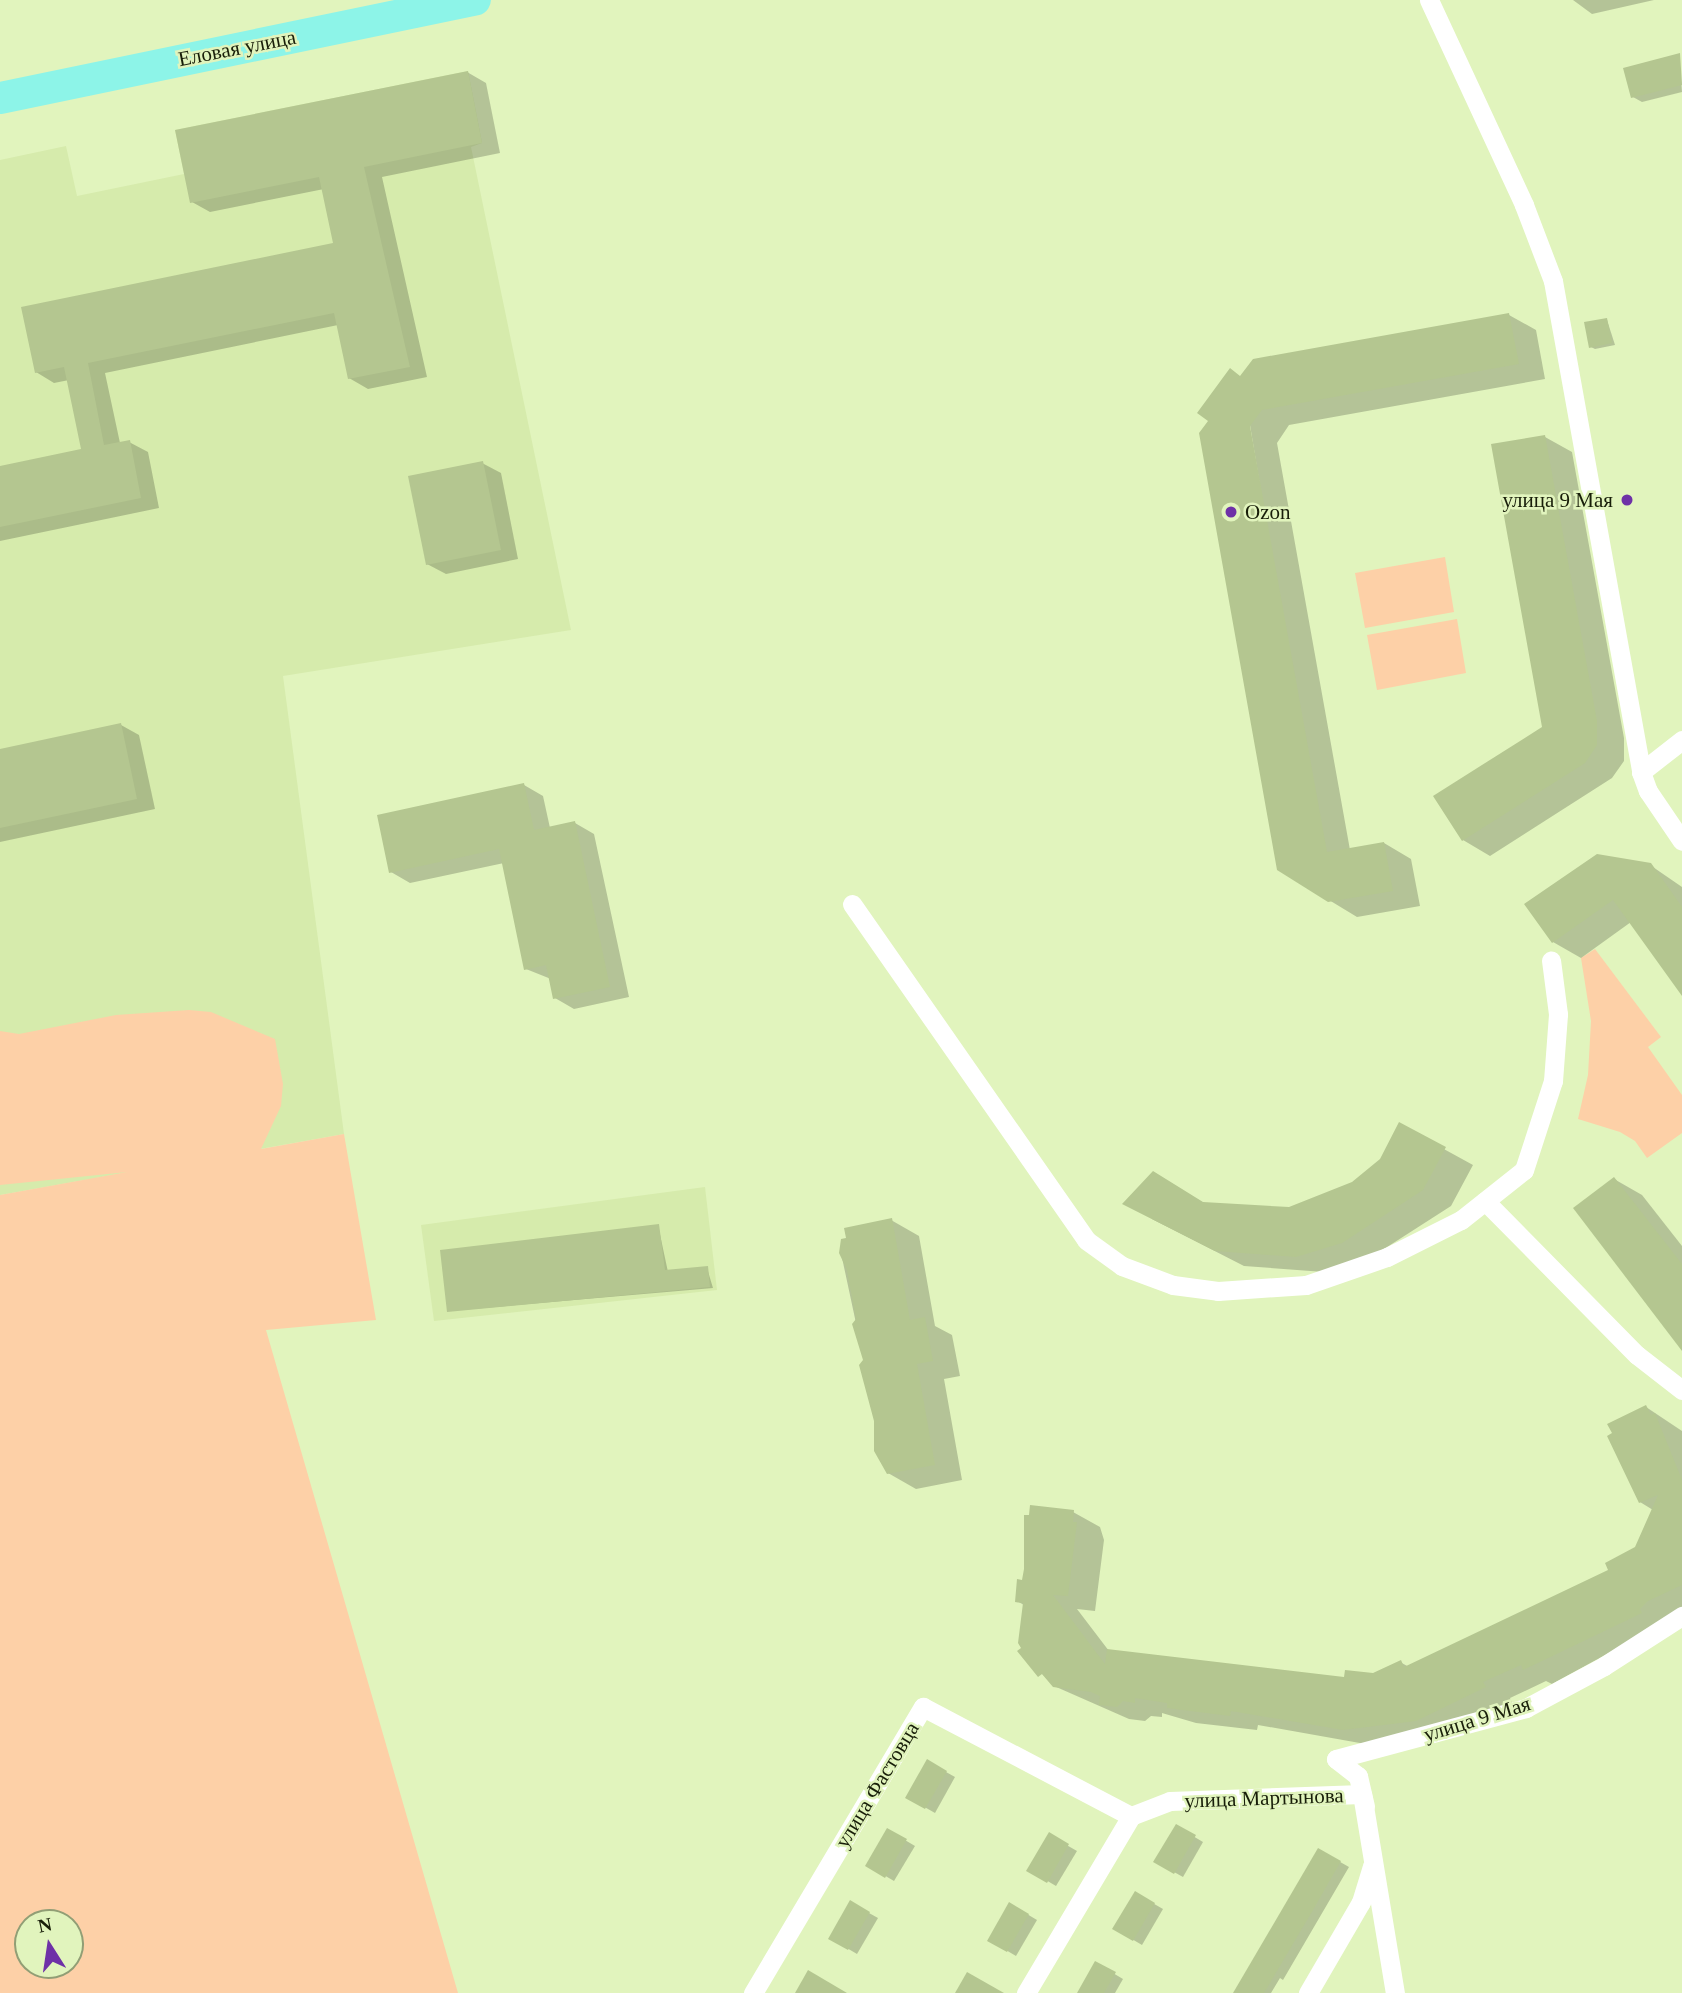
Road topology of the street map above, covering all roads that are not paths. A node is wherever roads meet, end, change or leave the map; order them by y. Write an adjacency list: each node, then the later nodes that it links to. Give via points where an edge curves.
1 (475, 0): 3 (main road, Еловая улица)
2 (1429, 0): 5 (street, via 1524,205 1553,281)
3 (0, 98)
4 (1682, 740): 5 (street)
5 (1641, 772): 6 (street, via 1648,791)
6 (1682, 841)
7 (852, 904): 9 (street, via 1086,1240 1122,1266 1173,1285 1218,1292 1306,1285 1387,1257 1461,1220)
8 (1551, 960): 9 (street, via 1557,1044 1542,1122 1524,1170)
9 (1485, 1202): 10 (street, via 1637,1355)
10 (1682, 1390)
11 (1682, 1616): 12 (street, улица 9 Мая, via 1526,1708 1336,1759)
12 (1360, 1785): 13 (street, улица Мартынова, via 1170,1801); 14 (street)
13 (1131, 1816): 15 (street, улица Фастовца, via 923,1707); 16 (street)
14 (1373, 1861): 17 (street, via 1361,1902); 18 (street)
15 (753, 1993)
16 (1026, 1993)
17 (1308, 1993)
18 (1395, 1993)

